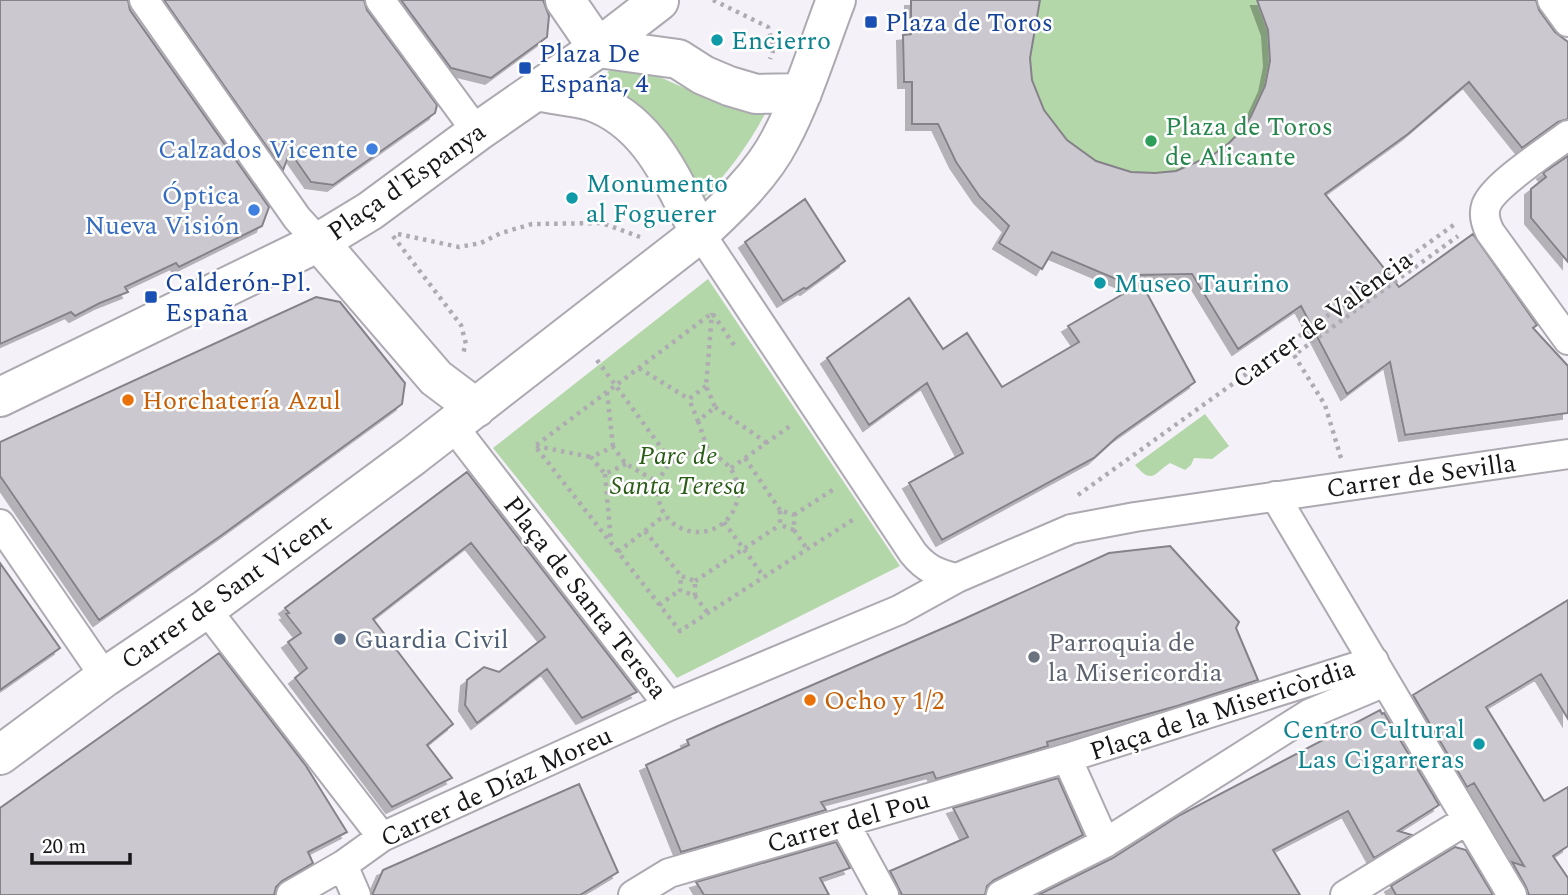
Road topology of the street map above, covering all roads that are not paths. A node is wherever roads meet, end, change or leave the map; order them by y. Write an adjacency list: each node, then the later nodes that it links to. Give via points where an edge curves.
1 (144, 0): 15 (street, via 297,218)
2 (380, 0): 12 (street)
3 (565, 0): 8 (main road)
4 (659, 0): 8 (main road, Plaça d'Espanya); 9 (main road, Plaça d'Espanya, via 663,28)
5 (836, 0): 11 (main road)
6 (1552, 0): 7 (street)
7 (1568, 22)
8 (598, 48): 9 (main road); 10 (main road, Plaça d'Espanya)
9 (678, 59): 11 (main road, via 703,75 756,94)
10 (537, 91): 12 (main road, Plaça d'Espanya); 14 (main road, via 590,101 620,115 643,135)
11 (802, 93): 14 (main road, via 779,142 736,199)
12 (477, 132): 15 (main road, Plaça d'Espanya, via 370,212)
13 (1568, 135): 16 (street, via 1496,190 1485,207 1490,232)
14 (700, 233): 18 (main road); 22 (street)
15 (319, 242): 17 (main road); 18 (main road, Plaça d'Espanya)
16 (1568, 340)
17 (0, 397)
18 (464, 417): 24 (main road, Carrer de Sant Vicent); 28 (street, Plaça de Santa Teresa)
19 (1568, 454): 20 (street, Carrer de Sevilla)
20 (1275, 496): 23 (street, Carrer de Sevilla, via 1087,525); 26 (street)
21 (0, 524): 27 (street)
22 (922, 565): 23 (street, via 936,574); 25 (street, Plaça de Santa Teresa, via 916,594)
23 (957, 578): 25 (street, Plaça de Santa Teresa)
24 (206, 609): 27 (main road, Carrer de Sant Vicent); 33 (street)
25 (899, 610): 28 (street, Plaça de Santa Teresa)
26 (1380, 672): 30 (street, Plaça de la Misericòrdia); 31 (street); 34 (street, Plaça de la Misericòrdia)
27 (105, 677): 29 (main road, Carrer de Sant Vicent)
28 (669, 706): 33 (street, Carrer de Díaz Moreu)
29 (0, 755)
30 (1067, 758): 32 (street, Carrer del Pou); 34 (street, Plaça de la Misericòrdia)
31 (1467, 820): 41 (street); 42 (street)
32 (844, 822): 38 (street, Carrer del Pou, via 669,873); 39 (street)
33 (382, 837): 35 (street, Carrer de Díaz Moreu)
34 (1105, 843): 40 (street)
35 (344, 865): 36 (street, Carrer de Díaz Moreu); 37 (street)
36 (291, 895)
37 (356, 895)
38 (633, 895)
39 (884, 895)
40 (1001, 895)
41 (1345, 895)
42 (1512, 895)

